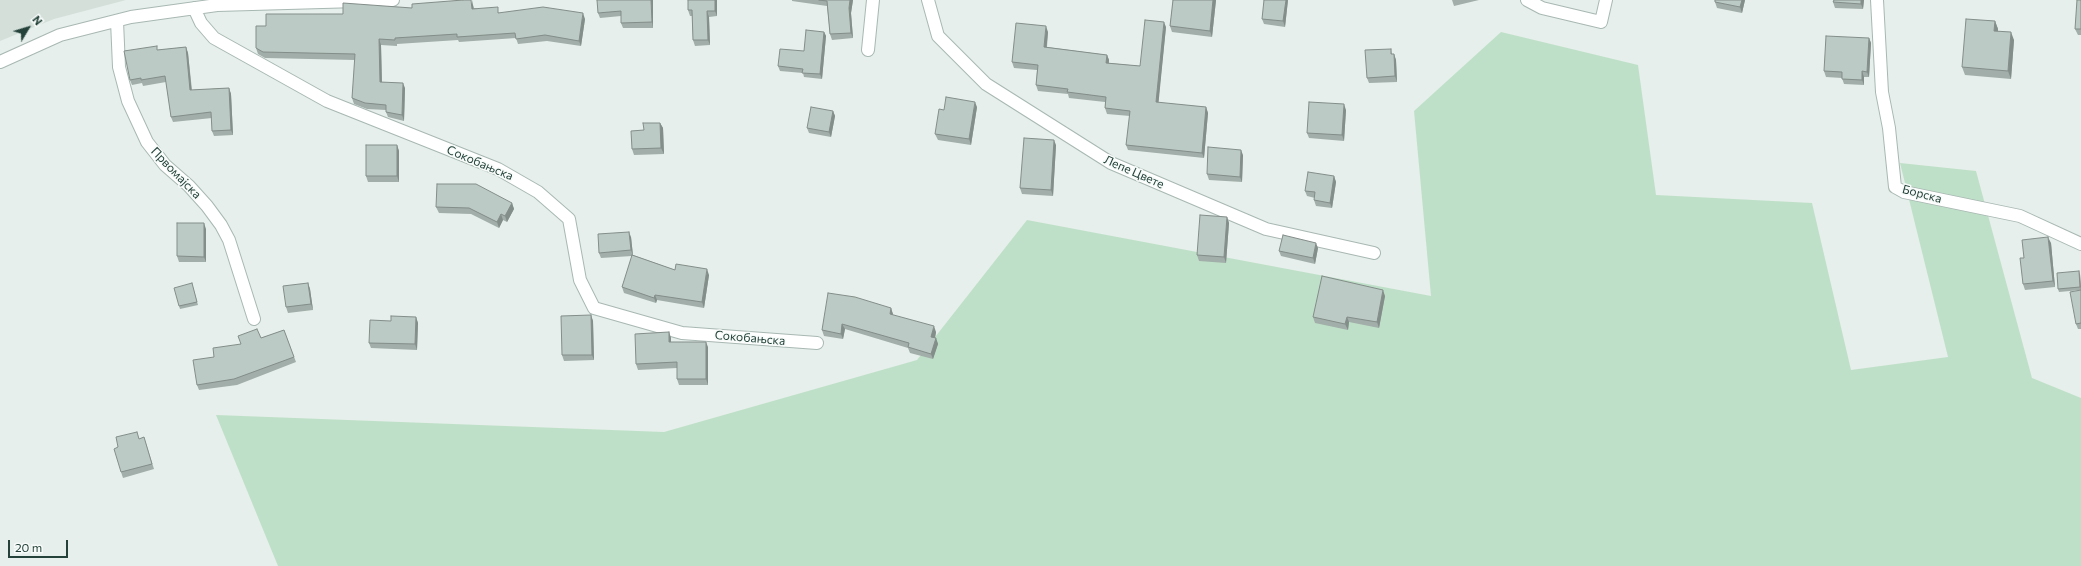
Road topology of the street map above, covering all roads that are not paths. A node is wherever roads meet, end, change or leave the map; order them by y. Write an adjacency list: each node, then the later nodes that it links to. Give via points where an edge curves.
1 (393, 0): 7 (street, via 217,5)
2 (873, 0): 9 (street)
3 (928, 0): 12 (street, Лепе Цвете, via 938,36 986,84 1111,163 1266,229)
4 (1527, 0): 5 (street, via 1542,8 1601,22)
5 (1606, 0)
6 (1877, 0): 11 (street, Борска, via 1882,92 1889,128 1895,187 1904,192 2020,216)
7 (194, 8): 8 (street); 14 (street, Сокобањска, via 201,23 214,38 327,101 498,169 538,192 569,219 580,280 594,308 682,333)
8 (117, 21): 10 (street, via 60,35); 13 (street, Првомајска, via 119,67 128,101 146,142 165,165 203,201 221,225 229,240)
9 (868, 50)
10 (0, 62)
11 (2081, 244)
12 (1374, 253)
13 (254, 319)
14 (817, 343)

